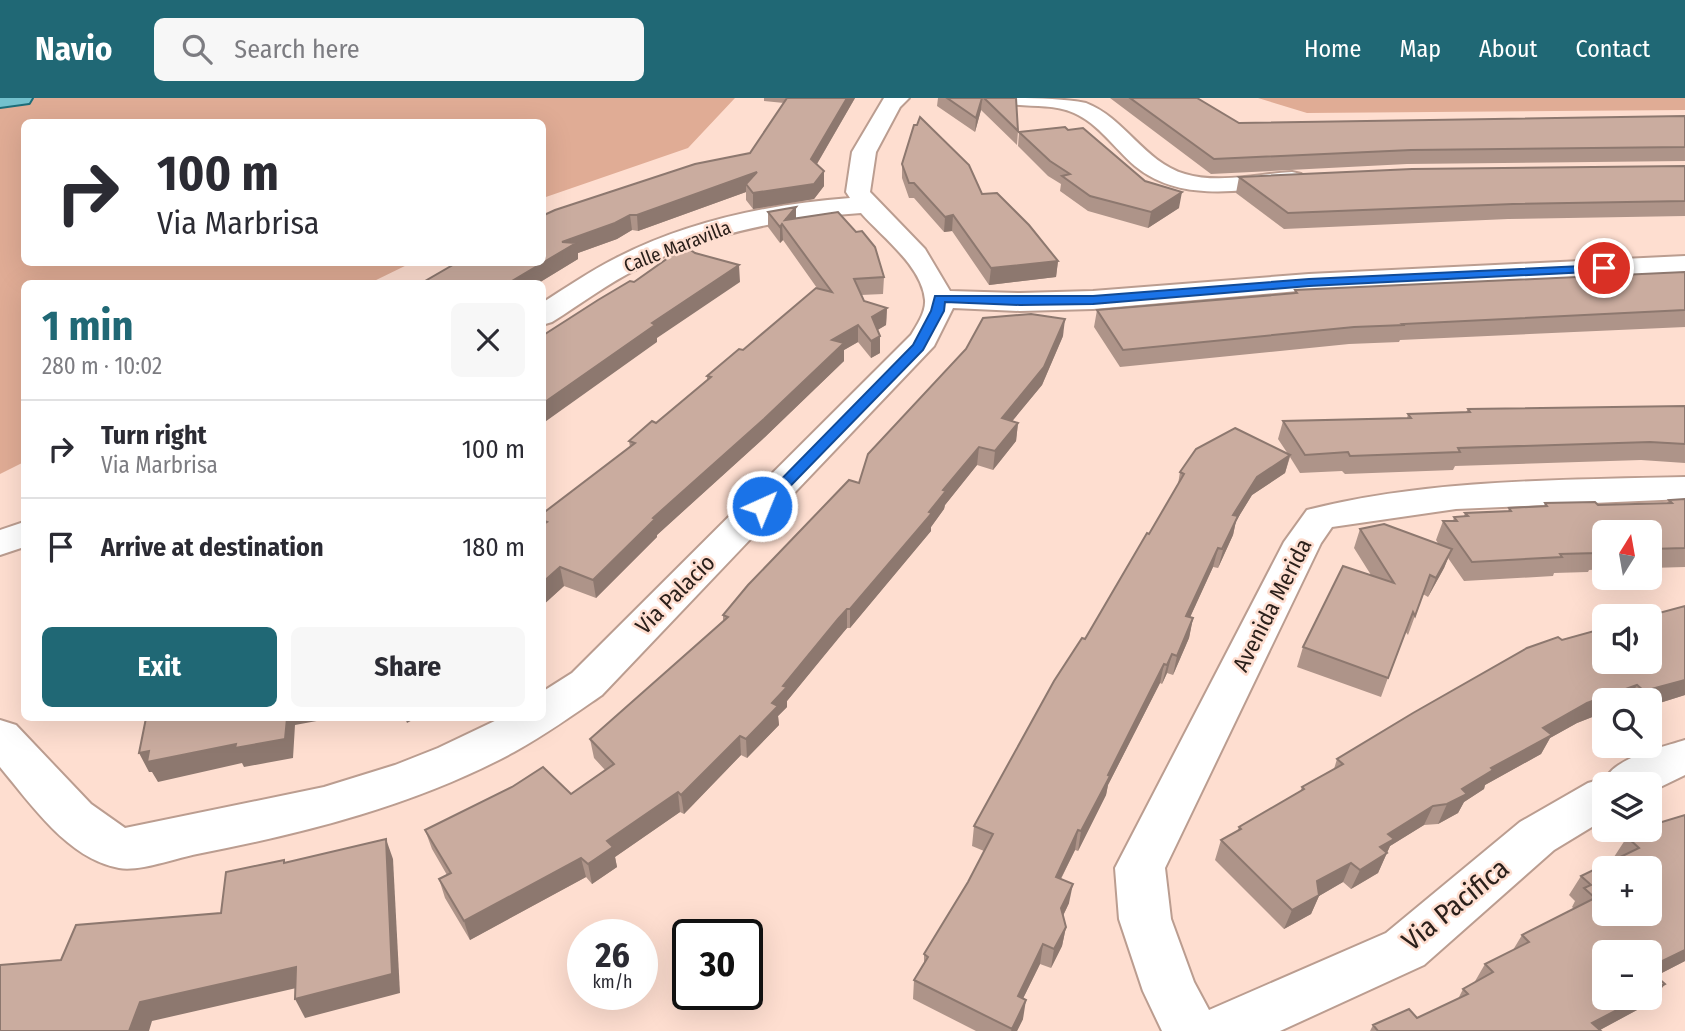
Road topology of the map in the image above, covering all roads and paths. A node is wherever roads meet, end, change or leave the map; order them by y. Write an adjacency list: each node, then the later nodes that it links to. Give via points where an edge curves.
1 (21, 98): 4 (main road)
2 (898, 98): 6 (street, via 891,103 860,164 858,192)
3 (1012, 98): 5 (street, via 1072,105 1090,114 1165,175 1214,184)
4 (0, 101)
5 (1311, 178)
6 (866, 205): 8 (street, via 914,249); 9 (street, Calle Maravilla, via 784,213 715,227 628,262)
7 (1685, 264): 8 (street, via 1309,282 1093,300)
8 (939, 299): 13 (street, Via Palacio, via 918,347 587,684)
9 (546, 313)
10 (1685, 488): 19 (street, Avenida Merida, via 1382,505 1320,517 1303,542 1140,867 1145,919 1170,991)
11 (21, 535): 12 (street)
12 (0, 543)
13 (546, 711)
14 (532, 721): 15 (street, via 415,778 346,800 241,826 120,848 91,834)
15 (0, 737)
16 (1685, 757): 17 (street)
17 (1646, 772)
18 (1592, 804): 20 (street, Via Pacifica, via 1536,836 1405,949)
19 (1191, 1031)
20 (1221, 1031)

